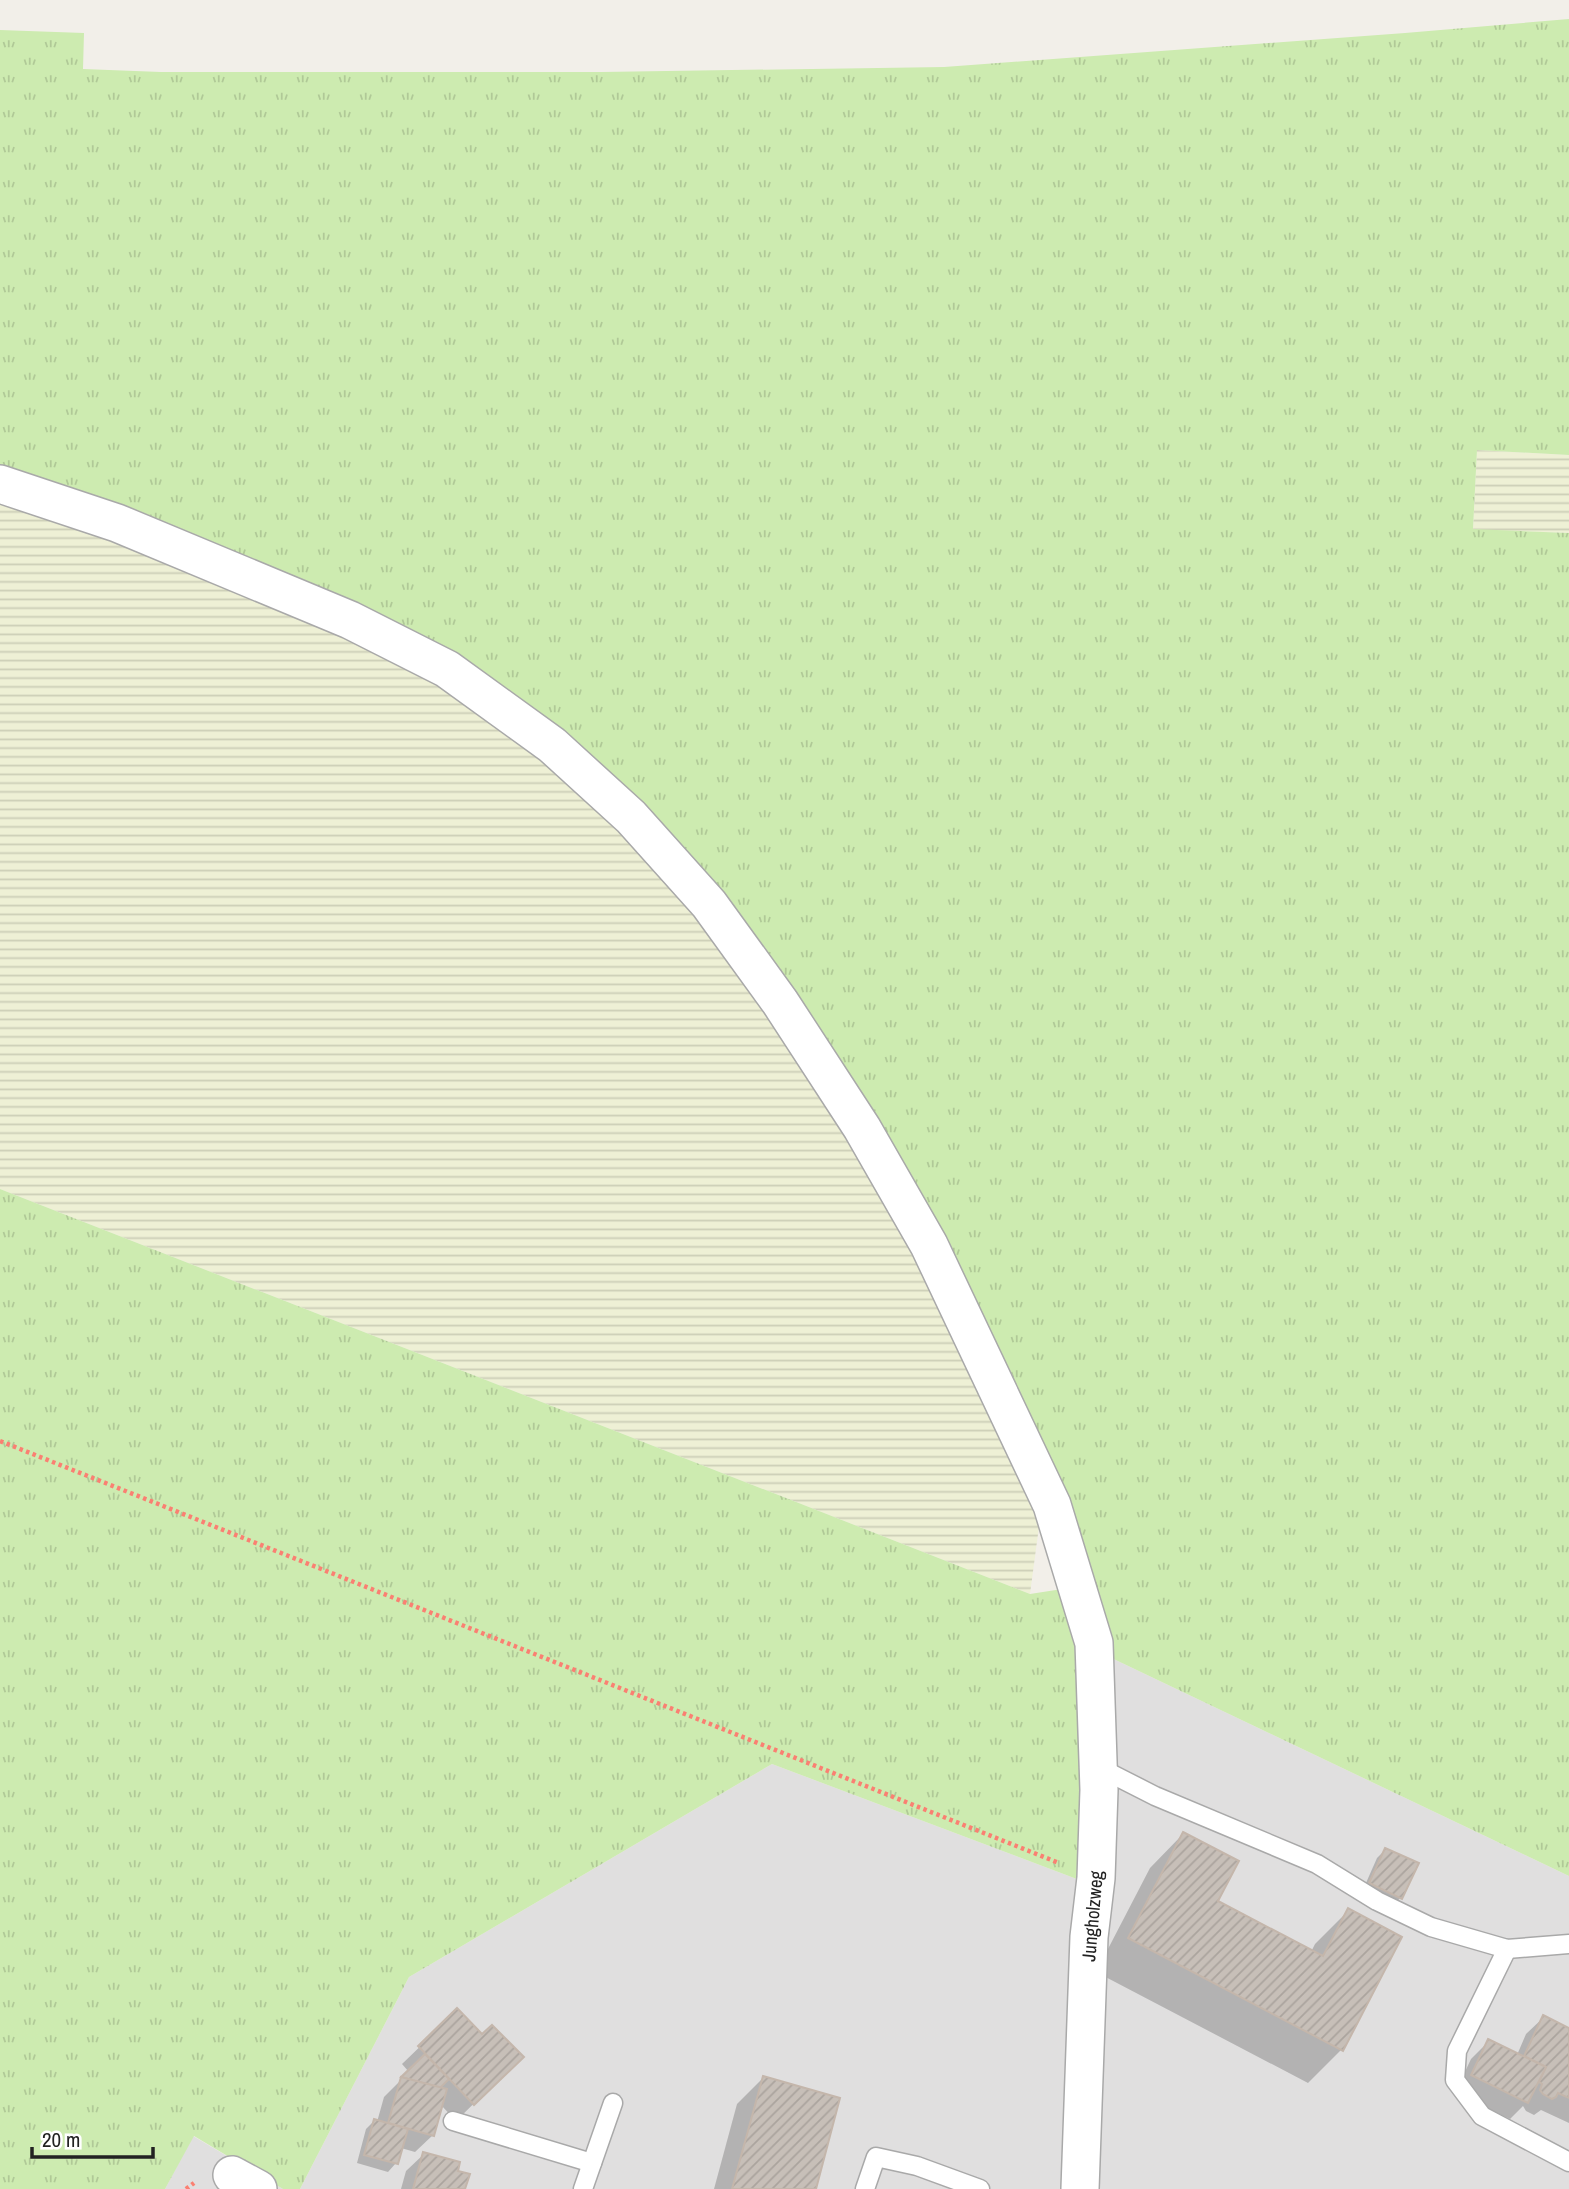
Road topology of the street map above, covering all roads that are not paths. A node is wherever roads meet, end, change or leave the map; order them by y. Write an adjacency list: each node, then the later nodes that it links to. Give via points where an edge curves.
1 (0, 484): 2 (street, Jungholzweg, via 117,523 350,620 447,669 552,745 631,817 709,904 862,1128 929,1245 1052,1505 1094,1643)
2 (1098, 1767): 4 (lane, via 1317,1864 1377,1901 1432,1927); 12 (street, Jungholzweg)
3 (1569, 1944): 4 (lane)
4 (1507, 1949): 7 (lane, via 1457,2051 1455,2080 1482,2116)
5 (613, 2103): 8 (lane)
6 (453, 2121): 8 (lane)
7 (1569, 2162)
8 (592, 2163): 9 (lane)
9 (583, 2189)
10 (866, 2189): 11 (lane, via 876,2157)
11 (980, 2189)
12 (1080, 2189)

